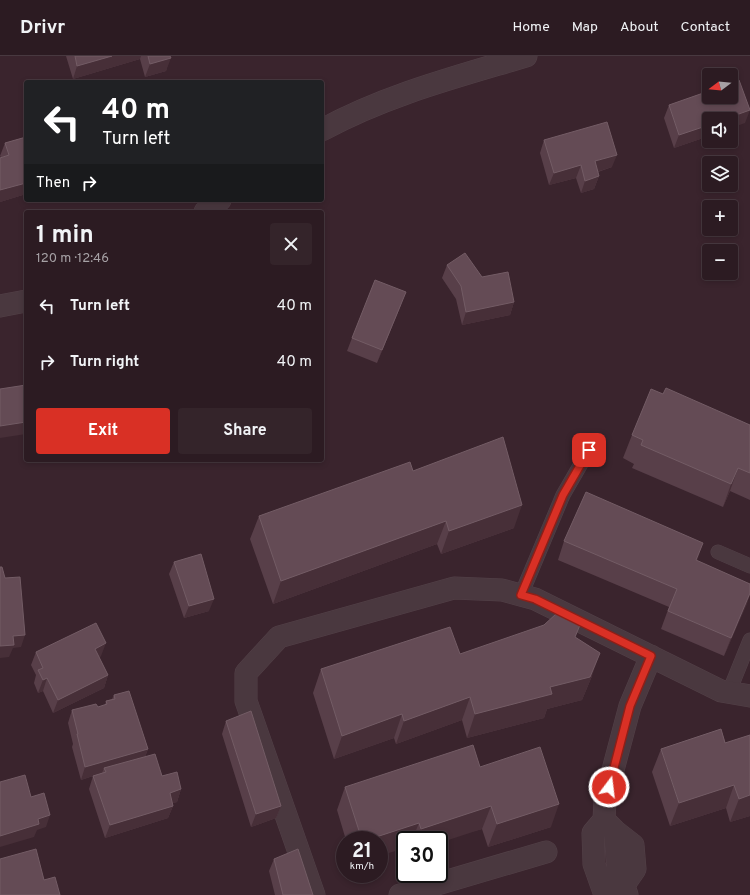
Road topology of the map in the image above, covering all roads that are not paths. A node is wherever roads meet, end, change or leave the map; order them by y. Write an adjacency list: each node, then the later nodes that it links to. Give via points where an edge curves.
1 (526, 56): 2 (street, via 399,95)
2 (324, 129)
3 (218, 202): 4 (street)
4 (208, 210)
5 (24, 302): 6 (street)
6 (0, 306)
7 (589, 450): 10 (lane, via 563,495)
8 (718, 552): 9 (lane)
9 (750, 566)
10 (521, 595): 12 (street, via 535,599); 17 (street, via 502,590 454,588 279,637 246,673 246,701)
11 (750, 640): 13 (lane)
12 (651, 656): 13 (street, via 721,690); 14 (street, via 630,706 605,800)
13 (740, 694)
14 (609, 826): 16 (street, via 618,868); 19 (street, via 594,833 594,864)
15 (546, 852): 18 (street)
16 (626, 890)
17 (314, 895)
18 (400, 895)
19 (605, 895)

